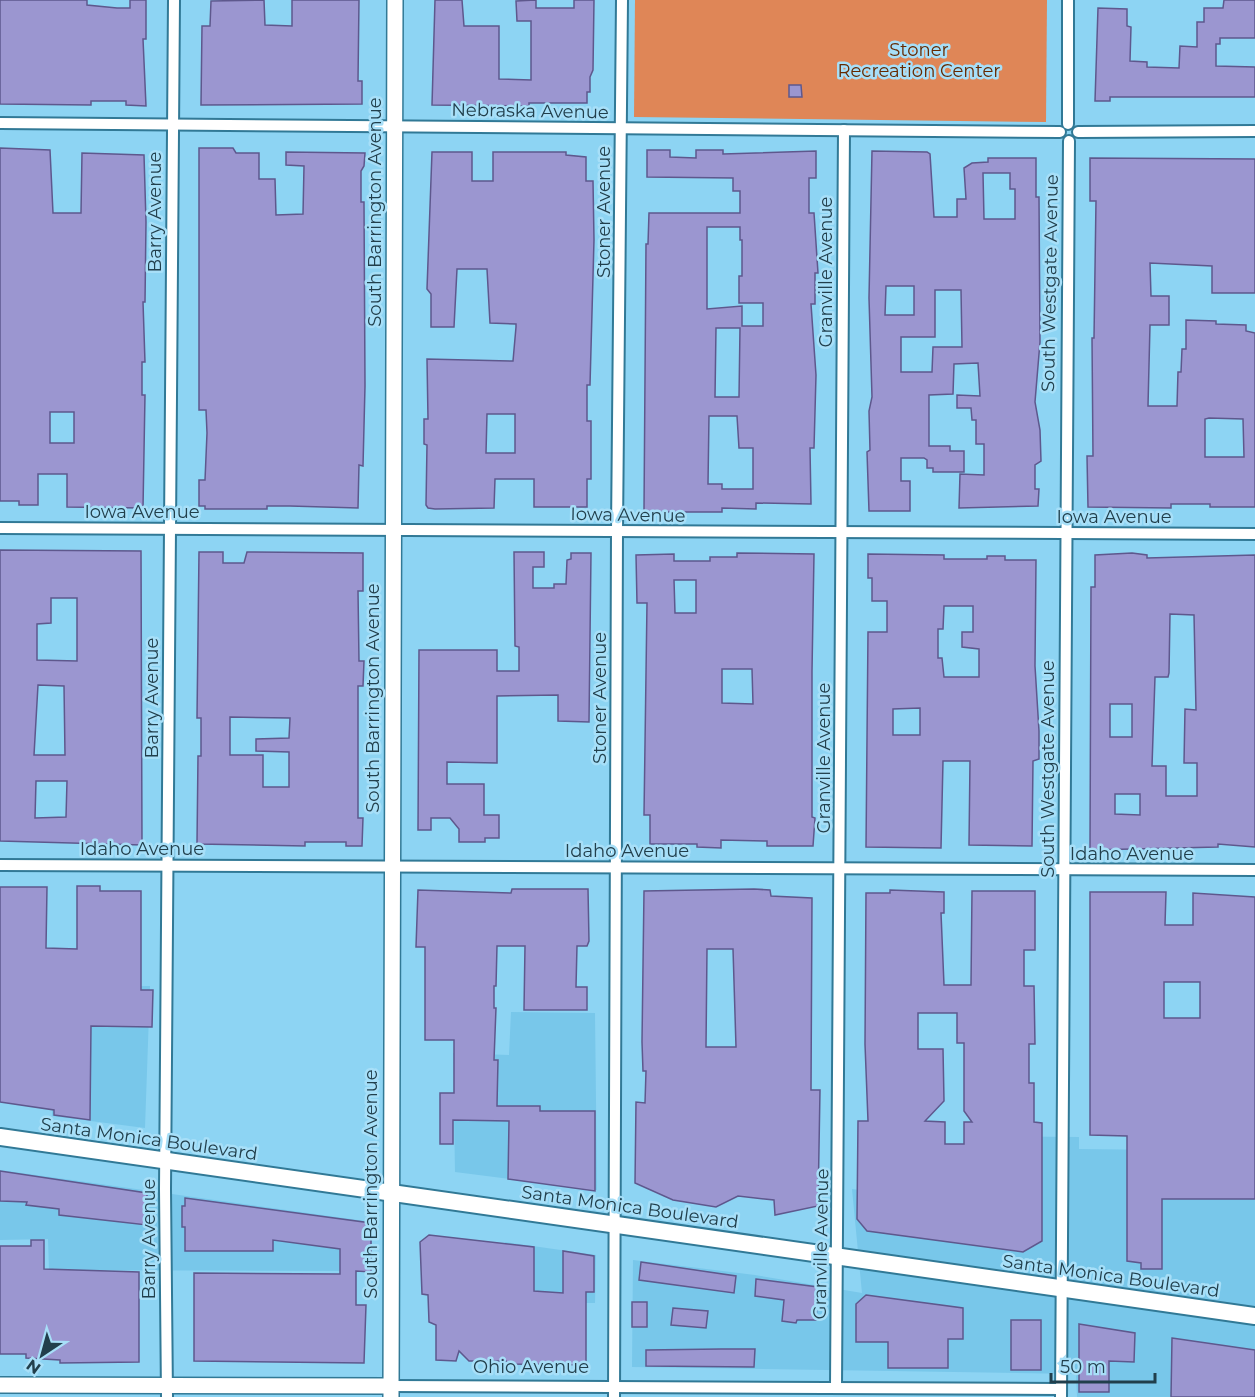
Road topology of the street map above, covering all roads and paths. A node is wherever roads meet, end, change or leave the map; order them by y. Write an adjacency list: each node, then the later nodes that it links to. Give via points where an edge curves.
1 (174, 0): 8 (street, Barry Avenue)
2 (395, 0): 7 (street, South Barrington Avenue)
3 (622, 0): 9 (street, Stoner Avenue)
4 (1068, 0): 6 (street)
5 (0, 123): 8 (street, Nebraska Avenue)
6 (1068, 124): 12 (street); 13 (street)
7 (394, 125): 8 (street, Nebraska Avenue); 9 (street, Nebraska Avenue); 17 (street, South Barrington Avenue)
8 (173, 126): 16 (street, Barry Avenue)
9 (621, 129): 10 (street, Nebraska Avenue); 18 (street, Stoner Avenue)
10 (844, 130): 12 (street, Nebraska Avenue); 19 (street, Granville Avenue)
11 (1255, 131): 13 (street)
12 (1060, 132): 14 (street)
13 (1077, 132): 14 (street, via 1074,140)
14 (1069, 141): 20 (street, South Westgate Avenue)
15 (0, 528): 16 (street, Iowa Avenue)
16 (169, 529): 17 (street, Iowa Avenue); 23 (street, Barry Avenue)
17 (393, 530): 18 (street, Iowa Avenue); 24 (street, South Barrington Avenue)
18 (616, 531): 19 (street, Iowa Avenue); 25 (street, Stoner Avenue)
19 (841, 532): 20 (street, Iowa Avenue); 26 (street, Granville Avenue)
20 (1065, 533): 21 (street, Iowa Avenue); 27 (street, South Westgate Avenue)
21 (1255, 534)
22 (0, 865): 23 (street, Idaho Avenue)
23 (167, 865): 24 (street, Idaho Avenue); 30 (street, Barry Avenue)
24 (392, 867): 25 (street, Idaho Avenue); 31 (street, South Barrington Avenue)
25 (616, 867): 26 (street, Idaho Avenue); 32 (street, Stoner Avenue)
26 (839, 869): 27 (street, Idaho Avenue); 33 (street, Granville Avenue)
27 (1065, 870): 28 (street, Idaho Avenue); 34 (street, South Westgate Avenue)
28 (1255, 870)
29 (0, 1137): 30 (main road, Santa Monica Boulevard)
30 (166, 1161): 31 (main road, Santa Monica Boulevard); 38 (street, Barry Avenue)
31 (390, 1193): 32 (main road, Santa Monica Boulevard); 39 (street, South Barrington Avenue)
32 (614, 1225): 33 (main road, Santa Monica Boulevard); 40 (street, Stoner Avenue)
33 (837, 1257): 34 (main road, Santa Monica Boulevard); 37 (street, Granville Avenue)
34 (1060, 1289): 35 (main road, Santa Monica Boulevard); 41 (street, South Westgate Avenue)
35 (1255, 1316)
36 (0, 1384): 38 (street, Ohio Avenue)
37 (836, 1387): 40 (street, Ohio Avenue); 41 (street, Ohio Avenue)
38 (167, 1391): 39 (street, Ohio Avenue)
39 (391, 1392): 40 (street, Ohio Avenue)
40 (614, 1392)
41 (1061, 1393)

